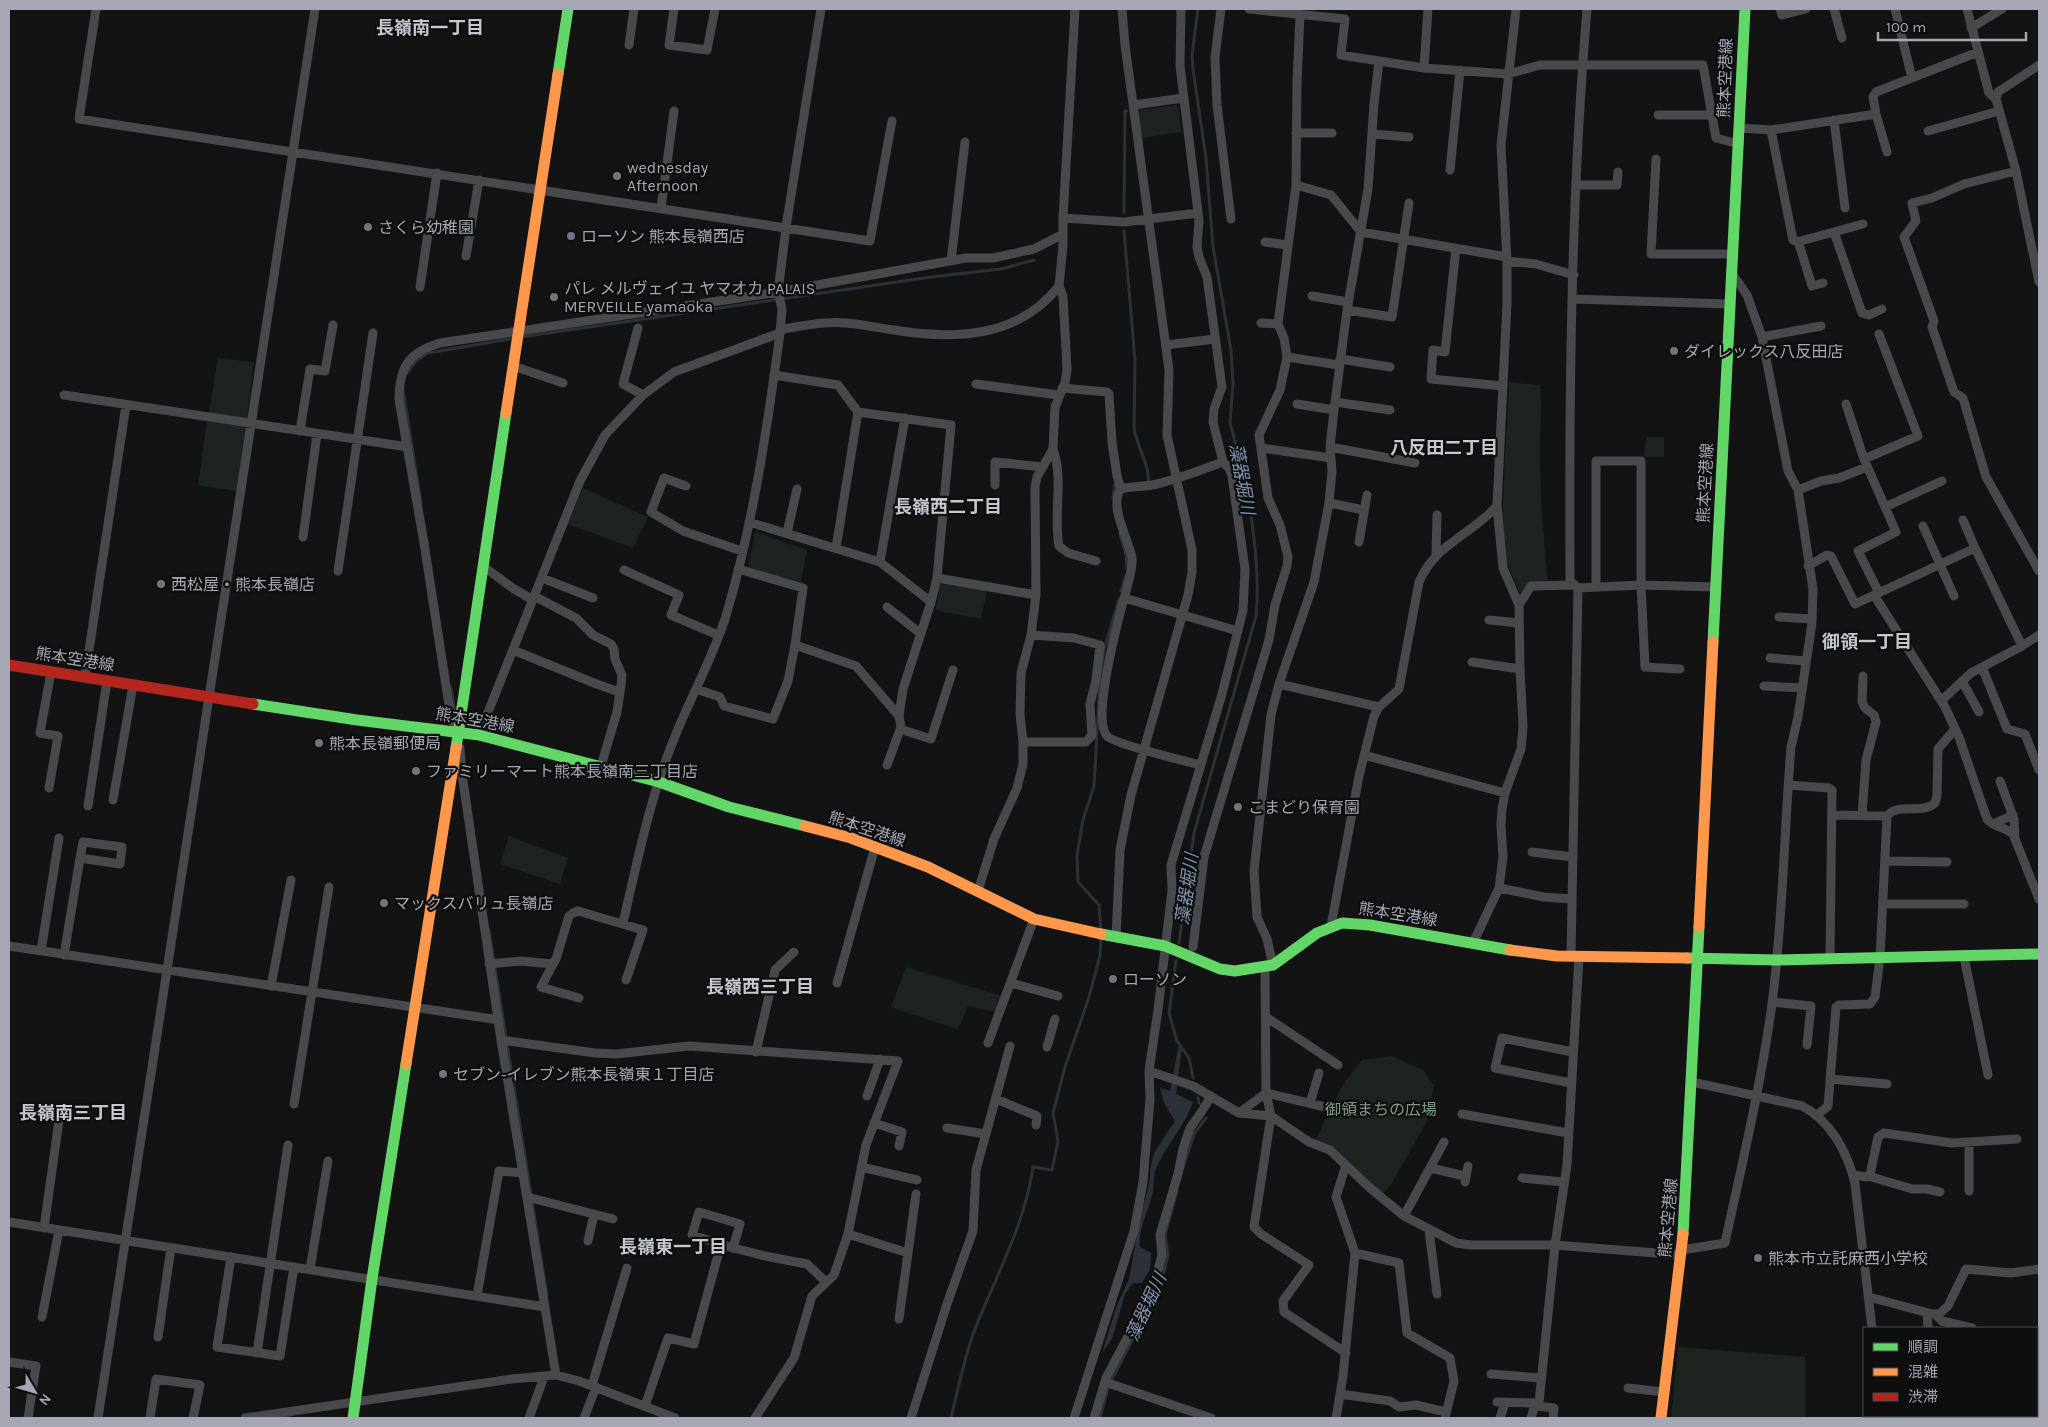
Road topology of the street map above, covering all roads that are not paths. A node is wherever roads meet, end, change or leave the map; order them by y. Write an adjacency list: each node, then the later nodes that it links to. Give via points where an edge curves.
1 (96, 9): 55 (street, via 79,119)
2 (315, 9): 55 (street)
3 (568, 9): 65 (main road)
4 (634, 9): 27 (street)
5 (674, 9): 6 (street, via 669,45 708,50)
6 (715, 9)
7 (820, 9): 74 (street)
8 (1075, 9): 70 (street)
9 (1122, 9): 38 (street)
10 (1181, 9): 36 (street)
11 (1221, 9): 72 (street, via 1215,57 1217,106)
12 (1248, 9): 23 (street)
13 (1428, 9): 32 (street)
14 (1516, 9): 34 (street)
15 (1587, 9): 31 (street)
16 (1745, 9): 46 (main road, 熊本空港線)
17 (1780, 9): 18 (street, via 1782,15)
18 (1806, 9)
19 (1834, 9): 26 (street)
20 (1895, 9): 35 (street)
21 (1967, 9): 25 (street)
22 (2002, 9): 25 (street)
23 (1295, 13): 24 (street); 49 (street)
24 (1320, 13): 29 (street, via 1345,19 1342,55)
25 (1971, 28): 28 (street)
26 (1842, 38)
27 (629, 45)
28 (1978, 52): 35 (street); 37 (street, via 1989,93)
29 (1379, 61): 32 (street); 51 (street)
30 (2039, 65): 37 (street, via 1998,92)
31 (1582, 66): 34 (street, via 1540,65); 43 (street, via 1704,65); 64 (street)
32 (1424, 68): 33 (street)
33 (1460, 70): 34 (street); 58 (street)
34 (1508, 74): 85 (street, via 1502,145)
35 (1912, 78): 41 (street, via 1874,94)
36 (1183, 98): 38 (street); 69 (street)
37 (1996, 99): 40 (street)
38 (1134, 105): 71 (street)
39 (674, 111): 67 (street)
40 (1999, 111): 48 (street); 59 (street)
41 (1876, 114): 44 (street); 56 (street)
42 (1658, 115): 43 (street)
43 (1712, 115): 54 (street, via 1717,139)
44 (1834, 120): 47 (street); 68 (street)
45 (892, 122): 74 (street, via 870,241)
46 (1740, 128): 47 (street); 54 (main road, 熊本空港線)
47 (1771, 130): 79 (street, via 1792,240)
48 (1928, 131)
49 (1296, 132): 50 (street); 63 (street)
50 (1332, 133)
51 (1373, 134): 52 (street); 75 (street)
52 (1409, 137)
53 (965, 142): 86 (street)
54 (1739, 144): 83 (main road, 熊本空港線)
55 (292, 152): 61 (street); 129 (street)
56 (1887, 152)
57 (1656, 159): 83 (street, via 1651,254)
58 (1450, 170)
59 (2016, 171): 89 (street); 173 (street, via 1964,184 1912,203 1916,221 1904,237 1954,392 1963,398 1986,477)
60 (1618, 172): 64 (street, via 1617,185)
61 (438, 174): 62 (street); 92 (street)
62 (479, 180): 65 (street); 84 (street)
63 (1296, 185): 75 (street, via 1331,195); 81 (street)
64 (1576, 185): 88 (street)
65 (541, 189): 67 (street); 104 (main road)
66 (1410, 203): 78 (street)
67 (661, 208): 74 (street)
68 (1845, 208)
69 (1198, 213): 71 (street); 109 (street, via 1197,252 1207,277)
70 (1063, 218): 71 (street, via 1124,222); 77 (street)
71 (1149, 219): 110 (street)
72 (1231, 219)
73 (1863, 224): 76 (street)
74 (786, 228): 93 (street)
75 (1360, 232): 78 (street); 97 (street)
76 (1834, 232): 79 (street); 98 (street, via 1861,311 1867,315)
77 (1063, 234): 86 (street, via 1034,248 993,258); 91 (street)
78 (1404, 240): 82 (street); 97 (street, via 1392,317)
79 (1798, 241): 90 (street, via 1812,286)
80 (1265, 242): 81 (street)
81 (1288, 245): 100 (street)
82 (1456, 248): 85 (street); 118 (street, via 1445,352 1433,350 1431,379)
83 (1732, 254): 87 (main road, 熊本空港線)
84 (466, 256)
85 (1507, 259): 88 (street); 118 (street)
86 (950, 261): 93 (street)
87 (1731, 272): 96 (main road, 熊本空港線); 108 (street, via 1747,295)
88 (1574, 275): 95 (street)
89 (2039, 282)
90 (1823, 283)
91 (1059, 286): 105 (street, via 1051,297 1017,321 976,333 931,334 843,322); 119 (street, via 1063,296 1067,369)
92 (420, 288)
93 (778, 292): 104 (street); 105 (street, via 782,309)
94 (1312, 296): 97 (street)
95 (1573, 299): 96 (street); 177 (street, via 1570,581)
96 (1729, 304): 179 (main road, 熊本空港線)
97 (1347, 306): 112 (street)
98 (1882, 309)
99 (1261, 324): 100 (street)
100 (1278, 324): 111 (street)
101 (333, 325): 130 (street, via 326,371 310,369)
102 (1821, 326): 108 (street)
103 (638, 328): 121 (street, via 623,384)
104 (520, 330): 113 (main road); 133 (street, via 424,347 408,360 402,371 399,400)
105 (780, 332): 115 (street); 121 (street, via 674,372)
106 (373, 333): 132 (street)
107 (1879, 334): 140 (street, via 1918,436)
108 (1762, 337): 148 (street, via 1788,471)
109 (1215, 339): 110 (street); 138 (street, via 1222,387 1213,416)
110 (1166, 345): 142 (street, via 1170,383 1167,435)
111 (1287, 356): 112 (street); 135 (street, via 1280,390 1259,435)
112 (1339, 362): 114 (street); 125 (street)
113 (513, 366): 116 (street); 168 (main road)
114 (1390, 367)
115 (774, 375): 127 (street, via 838,385); 156 (street)
116 (563, 383)
117 (976, 384): 119 (street)
118 (1503, 386): 151 (street)
119 (1060, 392): 136 (street, via 1055,407); 147 (street, via 1110,394 1113,448)
120 (64, 395): 124 (street)
121 (643, 395): 174 (street, via 596,448)
122 (1297, 404): 125 (street)
123 (1846, 404): 140 (street)
124 (126, 406): 129 (street); 212 (street)
125 (1334, 406): 126 (street); 134 (street)
126 (1390, 410)
127 (858, 412): 128 (street); 161 (street)
128 (905, 418): 166 (street); 175 (street, via 951,425)
129 (251, 423): 130 (street); 221 (street)
130 (300, 431): 131 (street)
131 (317, 434): 132 (street); 159 (street)
132 (357, 440): 133 (street); 172 (street)
133 (408, 447): 228 (street, via 451,718)
134 (1330, 447): 137 (street); 139 (street)
135 (1261, 448): 137 (street); 272 (street, via 1268,498 1285,540 1288,562 1270,636 1204,857)
136 (1053, 450): 141 (street); 165 (street, via 1058,465 1059,546 1068,553)
137 (1331, 458): 150 (street)
138 (1223, 462): 142 (street); 194 (street, via 1230,468 1232,476 1245,569 1243,610)
139 (1415, 463)
140 (1866, 463): 148 (street, via 1837,479); 152 (street)
141 (1043, 467): 144 (street, via 995,462); 181 (street, via 1035,486)
142 (1176, 479): 147 (street); 189 (street, via 1192,561)
143 (1942, 482): 152 (street)
144 (994, 485)
145 (686, 486): 163 (street, via 664,478 651,512 683,531)
146 (796, 489): 158 (street)
147 (1120, 489): 185 (street, via 1118,512 1132,561)
148 (1798, 490): 169 (street)
149 (1367, 495): 153 (street)
150 (1329, 503): 153 (street); 215 (street, via 1314,582)
151 (1497, 506): 164 (street); 187 (street, via 1503,568)
152 (1885, 507): 180 (street, via 1896,532 1858,551)
153 (1364, 510): 160 (street)
154 (1437, 515): 164 (street)
155 (1963, 520): 162 (street)
156 (749, 522): 158 (street); 163 (street)
157 (1923, 526): 167 (street)
158 (787, 533): 161 (street)
159 (303, 537)
160 (1359, 542)
161 (836, 548): 166 (street)
162 (1975, 548): 167 (street); 200 (street)
163 (742, 551): 170 (street)
164 (1436, 555): 223 (street, via 1419,582 1399,689)
165 (1096, 561)
166 (880, 562): 186 (street)
167 (1940, 565): 180 (street); 182 (street)
168 (483, 566): 183 (street, via 514,590); 228 (main road)
169 (1808, 566): 180 (street, via 1830,556 1855,604); 191 (street)
170 (738, 569): 196 (street); 199 (street, via 804,588)
171 (624, 570): 196 (street, via 679,595 671,615)
172 (338, 571)
173 (2039, 571)
174 (542, 578): 183 (street); 184 (street)
175 (937, 578): 181 (street); 186 (street)
176 (1641, 585): 178 (street); 178 (street, via 1641,462 1596,461); 179 (street); 208 (street, via 1645,667)
177 (1576, 586): 178 (street); 187 (street, via 1531,586); 253 (street)
178 (1596, 587)
179 (1716, 587): 279 (main road, 熊本空港線)
180 (1876, 594): 222 (street)
181 (1036, 595): 197 (street)
182 (1954, 596)
183 (534, 598): 201 (street); 220 (street, via 566,612 593,635 611,644 622,675)
184 (592, 598)
185 (1124, 598): 189 (street); 231 (street, via 1112,644 1103,703 1104,727 1110,738)
186 (931, 602): 195 (street)
187 (1519, 604): 193 (street)
188 (887, 607): 195 (street)
189 (1182, 616): 194 (street); 231 (street)
190 (1779, 617): 191 (street)
191 (1812, 619): 203 (street)
192 (1488, 620): 193 (street)
193 (1520, 623): 207 (street)
194 (1238, 631): 235 (street)
195 (921, 634): 225 (street, via 903,689)
196 (718, 635): 219 (street)
197 (1031, 635): 230 (street, via 1021,673); 230 (street, via 1074,638 1100,645 1090,704 1092,735 1086,742)
198 (2039, 635): 200 (street)
199 (795, 645): 219 (street, via 788,681 773,719 724,706 720,697); 225 (street, via 856,666)
200 (2022, 646): 206 (street)
201 (513, 650): 220 (street); 229 (street)
202 (1770, 658): 203 (street)
203 (1806, 661): 218 (street)
204 (1472, 662): 207 (street)
205 (9, 666): 210 (main road, 熊本空港線)
206 (1982, 667): 214 (street); 236 (street, via 2007,729 2025,734)
207 (1520, 668): 241 (street, via 1522,744)
208 (1680, 669)
209 (953, 670): 226 (street, via 931,740)
210 (51, 672): 212 (main road, 熊本空港線); 240 (street, via 40,732 58,736)
211 (1864, 676): 245 (street, via 1862,702 1876,722 1866,760)
212 (85, 677): 213 (main road, 熊本空港線)
213 (107, 681): 216 (main road, 熊本空港線); 243 (street)
214 (1962, 681): 222 (street); 224 (street)
215 (1280, 684): 223 (street); 285 (street, via 1271,715 1254,871 1257,917 1267,939)
216 (133, 685): 221 (main road, 熊本空港線); 242 (street)
217 (1764, 686): 218 (street)
218 (1802, 688): 239 (street)
219 (696, 689): 238 (street)
220 (619, 692): 233 (street, via 617,712)
221 (208, 696): 228 (main road, 熊本空港線, via 357,720); 286 (street)
222 (1941, 700): 227 (street)
223 (1379, 707): 232 (street)
224 (1980, 712)
225 (899, 716): 226 (street)
226 (900, 729): 234 (street)
227 (1955, 729): 247 (street, via 1938,750 1935,803 1926,808 1893,810); 248 (street, via 1987,819)
228 (459, 732): 229 (main road, 熊本空港線); 283 (street); 295 (main road)
229 (479, 735): 233 (main road, 熊本空港線)
230 (1023, 742): 260 (street, via 1023,764 1017,788 994,839)
231 (1144, 750): 235 (street); 268 (street, via 1120,850)
232 (1364, 755): 241 (street); 267 (street)
233 (601, 766): 238 (main road, 熊本空港線)
234 (887, 766)
235 (1200, 766): 271 (street, via 1171,865 1172,890)
236 (2039, 770)
237 (2000, 781): 246 (street)
238 (659, 782): 251 (main road, 熊本空港線, via 729,807); 266 (street)
239 (1788, 785): 244 (street, via 1831,789); 282 (street)
240 (49, 788)
241 (1505, 793): 259 (street)
242 (113, 800)
243 (88, 806)
244 (1832, 815): 245 (street); 281 (street)
245 (1862, 815): 247 (street)
246 (2013, 815): 248 (street); 250 (street)
247 (1887, 816): 255 (street)
248 (1993, 824): 250 (street, via 2010,832)
249 (59, 838): 273 (street)
250 (2015, 839): 262 (street)
251 (875, 847): 260 (main road, 熊本空港線); 288 (street)
252 (1532, 852): 253 (street)
253 (1573, 857): 261 (street)
254 (80, 858): 254 (street, via 83,842 122,847 120,864); 275 (street)
255 (1885, 861): 256 (street); 263 (street)
256 (1947, 862)
257 (291, 880): 290 (street)
258 (329, 887): 291 (street)
259 (1500, 888): 261 (street); 269 (street)
260 (978, 891): 265 (main road, 熊本空港線)
261 (1572, 899): 277 (street)
262 (2039, 899)
263 (1883, 904): 264 (street); 280 (street)
264 (1964, 904)
265 (1034, 919): 268 (main road, 熊本空港線); 289 (street)
266 (623, 923): 284 (street, via 573,912); 287 (street, via 643,930)
267 (1331, 926): 269 (main road, 熊本空港線, via 1342,923 1370,925); 285 (main road, 熊本空港線)
268 (1112, 937): 271 (main road, 熊本空港線)
269 (1472, 943): 277 (main road, 熊本空港線, via 1527,954)
270 (9, 946): 273 (street)
271 (1165, 946): 285 (main road, 熊本空港線, via 1220,969); 308 (street)
272 (1193, 947)
273 (41, 951): 275 (street)
274 (794, 952): 304 (street, via 775,970)
275 (64, 954): 286 (street)
276 (2039, 954): 278 (main road)
277 (1575, 956): 279 (main road, 熊本空港線); 305 (street)
278 (1964, 957): 280 (main road); 310 (street)
279 (1697, 958): 282 (main road); 312 (main road, 熊本空港線)
280 (1880, 958): 281 (main road); 311 (street, via 1874,1000 1870,1004 1836,1007)
281 (1830, 959): 282 (main road)
282 (1777, 960): 294 (street)
283 (489, 964): 284 (street); 298 (street)
284 (553, 964): 293 (street, via 540,987)
285 (1269, 965): 296 (street)
286 (167, 970): 290 (street); 361 (street)
287 (626, 980)
288 (837, 983)
289 (1011, 983): 292 (street); 300 (street)
290 (271, 986): 291 (street)
291 (312, 992): 295 (street); 321 (street)
292 (1058, 996)
293 (579, 998)
294 (1772, 1002): 301 (street, via 1811,1006); 318 (street)
295 (415, 1008): 298 (street); 376 (main road)
296 (1266, 1017): 307 (street); 315 (street)
297 (1055, 1019): 303 (street)
298 (499, 1020): 299 (street)
299 (501, 1040): 304 (street, via 595,1054 689,1046); 342 (street)
300 (988, 1043)
301 (1807, 1045)
302 (1010, 1046): 319 (street)
303 (1047, 1047)
304 (756, 1052): 306 (street)
305 (1573, 1052): 313 (street); 313 (street, via 1502,1038 1495,1068)
306 (880, 1060): 316 (street); 328 (street, via 898,1061)
307 (1338, 1065)
308 (1149, 1071): 317 (street, via 1193,1086); 416 (street, via 1150,1099 1143,1182 1134,1231)
309 (1319, 1073): 320 (street)
310 (1988, 1075)
311 (1830, 1079): 314 (street); 326 (street, via 1828,1106)
312 (1692, 1082): 318 (street); 367 (main road, 熊本空港線)
313 (1571, 1083): 331 (street)
314 (1887, 1084)
315 (1266, 1093): 320 (street); 324 (street); 327 (street)
316 (867, 1096)
317 (1211, 1096): 324 (street); 396 (street, via 1190,1128 1183,1149 1160,1235 1162,1255 1153,1289)
318 (1756, 1096): 326 (street, via 1802,1106); 367 (street, via 1725,1243)
319 (996, 1099): 329 (street, via 1037,1116); 332 (street)
320 (1310, 1103): 322 (street)
321 (294, 1104)
322 (1325, 1107)
323 (60, 1113): 357 (street)
324 (1239, 1113): 327 (street)
325 (1462, 1114): 331 (street)
326 (1817, 1115): 344 (street, via 1827,1125)
327 (1271, 1116): 339 (street, via 1309,1142 1330,1150); 390 (street, via 1254,1227 1309,1265 1283,1301 1284,1312)
328 (874, 1124): 337 (street, via 902,1132); 340 (street)
329 (1036, 1125)
330 (947, 1128): 332 (street)
331 (1568, 1133): 348 (street)
332 (986, 1134): 415 (street, via 976,1170 973,1231)
333 (2017, 1139): 335 (street)
334 (1444, 1142): 341 (street)
335 (1969, 1142): 345 (street, via 1952,1143 1882,1133 1878,1137); 349 (street)
336 (288, 1145): 371 (street)
337 (899, 1146)
338 (328, 1161): 374 (street)
339 (1346, 1165): 354 (street); 369 (street, via 1336,1197)
340 (861, 1167): 347 (street); 360 (street)
341 (1430, 1168): 343 (street); 354 (street)
342 (523, 1173): 352 (street); 379 (street, via 499,1171)
343 (1466, 1175)
344 (1853, 1175): 345 (street); 380 (street)
345 (1868, 1176): 350 (street, via 1912,1189)
346 (1522, 1178): 348 (street)
347 (917, 1180)
348 (1564, 1182): 364 (street)
349 (1969, 1191)
350 (1940, 1192)
351 (916, 1194): 368 (street)
352 (527, 1197): 353 (street); 381 (street)
353 (594, 1214): 355 (street); 362 (street)
354 (1404, 1216): 359 (street)
355 (613, 1219)
356 (9, 1222): 357 (street)
357 (44, 1228): 358 (street)
358 (59, 1230): 361 (street); 383 (street)
359 (1429, 1230): 364 (street, via 1463,1244); 378 (street)
360 (848, 1234): 368 (street); 377 (street, via 834,1275)
361 (125, 1241): 365 (street); 406 (street)
362 (588, 1241)
363 (720, 1244): 366 (street); 366 (street, via 692,1235 699,1212 740,1224); 403 (street, via 694,1344 668,1338)
364 (1555, 1245): 367 (street); 395 (street)
365 (171, 1248): 370 (street); 388 (street)
366 (733, 1248): 377 (street, via 807,1264)
367 (1682, 1252): 399 (main road, 熊本空港線)
368 (908, 1253): 384 (street)
369 (1355, 1253): 390 (street); 404 (street, via 1399,1263 1407,1333 1450,1358 1454,1381)
370 (231, 1257): 371 (street); 389 (street, via 217,1348)
371 (270, 1263): 372 (street); 389 (street)
372 (294, 1267): 374 (street); 389 (street, via 280,1356)
373 (627, 1268): 397 (street)
374 (310, 1269): 376 (street)
375 (2039, 1269): 382 (street, via 2011,1273 1966,1269 1945,1310)
376 (372, 1279): 379 (street); 401 (main road)
377 (826, 1282): 414 (street, via 812,1296 794,1358)
378 (1437, 1294)
379 (477, 1296): 381 (street)
380 (1869, 1297): 382 (street); 385 (street)
381 (545, 1307): 393 (street)
382 (1932, 1314): 386 (street); 387 (street, via 1942,1321)
383 (42, 1317)
384 (899, 1319)
385 (1872, 1327)
386 (1928, 1327)
387 (1968, 1327)
388 (158, 1337)
389 (257, 1353)
390 (1346, 1353): 400 (street)
391 (9, 1362): 405 (street, via 36,1366)
392 (1491, 1374): 395 (street)
393 (556, 1375): 394 (street); 397 (street)
394 (544, 1377): 401 (street, via 512,1378); 411 (street)
395 (1541, 1378): 402 (street)
396 (1104, 1382): 417 (street); 418 (street)
397 (594, 1386): 403 (street); 412 (street)
398 (1628, 1388): 399 (street)
399 (1664, 1392): 423 (main road, 熊本空港線)
400 (1340, 1394): 404 (street, via 1390,1401 1399,1406 1416,1405); 419 (street)
401 (355, 1403): 409 (street); 410 (main road)
402 (1538, 1405): 420 (street, via 1501,1403); 421 (street); 422 (street, via 1554,1408)
403 (645, 1406): 413 (street)
404 (1445, 1415)
405 (28, 1418)
406 (98, 1418)
407 (150, 1418): 408 (street, via 156,1379 200,1385)
408 (193, 1418)
409 (245, 1418)
410 (353, 1418)
411 (529, 1418)
412 (584, 1418)
413 (675, 1418)
414 (755, 1418)
415 (911, 1418)
416 (1074, 1418)
417 (1094, 1418)
418 (1211, 1418)
419 (1336, 1418)
420 (1500, 1418)
421 (1531, 1418)
422 (1553, 1418)
423 (1661, 1418)

